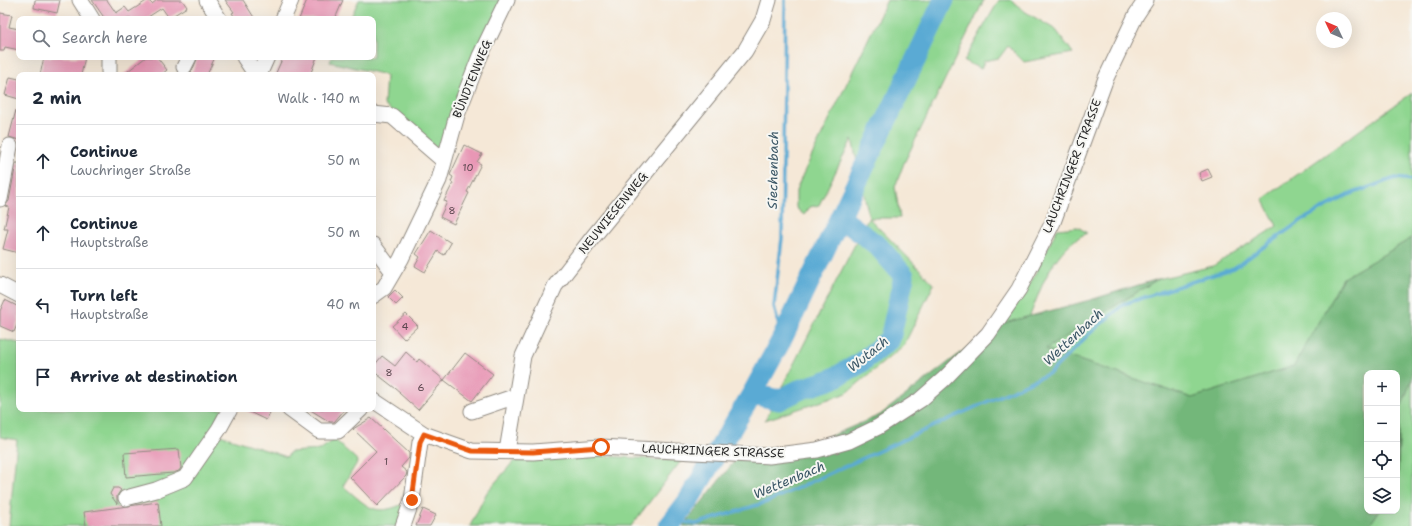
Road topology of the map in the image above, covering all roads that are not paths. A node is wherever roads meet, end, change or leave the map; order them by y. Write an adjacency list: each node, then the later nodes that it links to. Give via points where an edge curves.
1 (80, 0): 6 (street)
2 (291, 0): 7 (street)
3 (507, 0): 16 (street, BÜNDTENWEG, via 459,108)
4 (769, 0): 23 (street, NEUWIESENWEG, via 763,20 745,51 555,286 523,356)
5 (1146, 0): 30 (street, LAUCHRINGER STRASSE, via 1136,15 1106,78 1053,222 1019,289 988,334 920,400 878,427 848,441 793,454 751,455 601,447 533,452)
6 (88, 16)
7 (284, 16)
8 (109, 60): 11 (street)
9 (246, 60): 12 (street)
10 (266, 60): 13 (street)
11 (109, 72)
12 (254, 72)
13 (260, 72)
14 (376, 114): 16 (street, via 392,116)
15 (7, 148): 17 (street)
16 (444, 161): 19 (street, BÜNDTENWEG, via 439,180)
17 (0, 199)
18 (376, 249): 19 (street)
19 (393, 272): 22 (street, BÜNDTENWEG, via 384,288)
20 (0, 285): 21 (street)
21 (16, 293)
22 (376, 294)
23 (516, 396): 25 (street); 30 (street, NEUWIESENWEG)
24 (376, 402): 29 (street, LAUCHRINGER STRASSE)
25 (472, 411)
26 (228, 412): 31 (street, via 185,478 156,490)
27 (293, 412): 28 (street, via 319,431 338,430)
28 (358, 412)
29 (424, 434): 30 (street, LAUCHRINGER STRASSE, via 472,451); 32 (street, via 420,442 412,500)
30 (507, 451)
31 (126, 498)
32 (403, 526)

